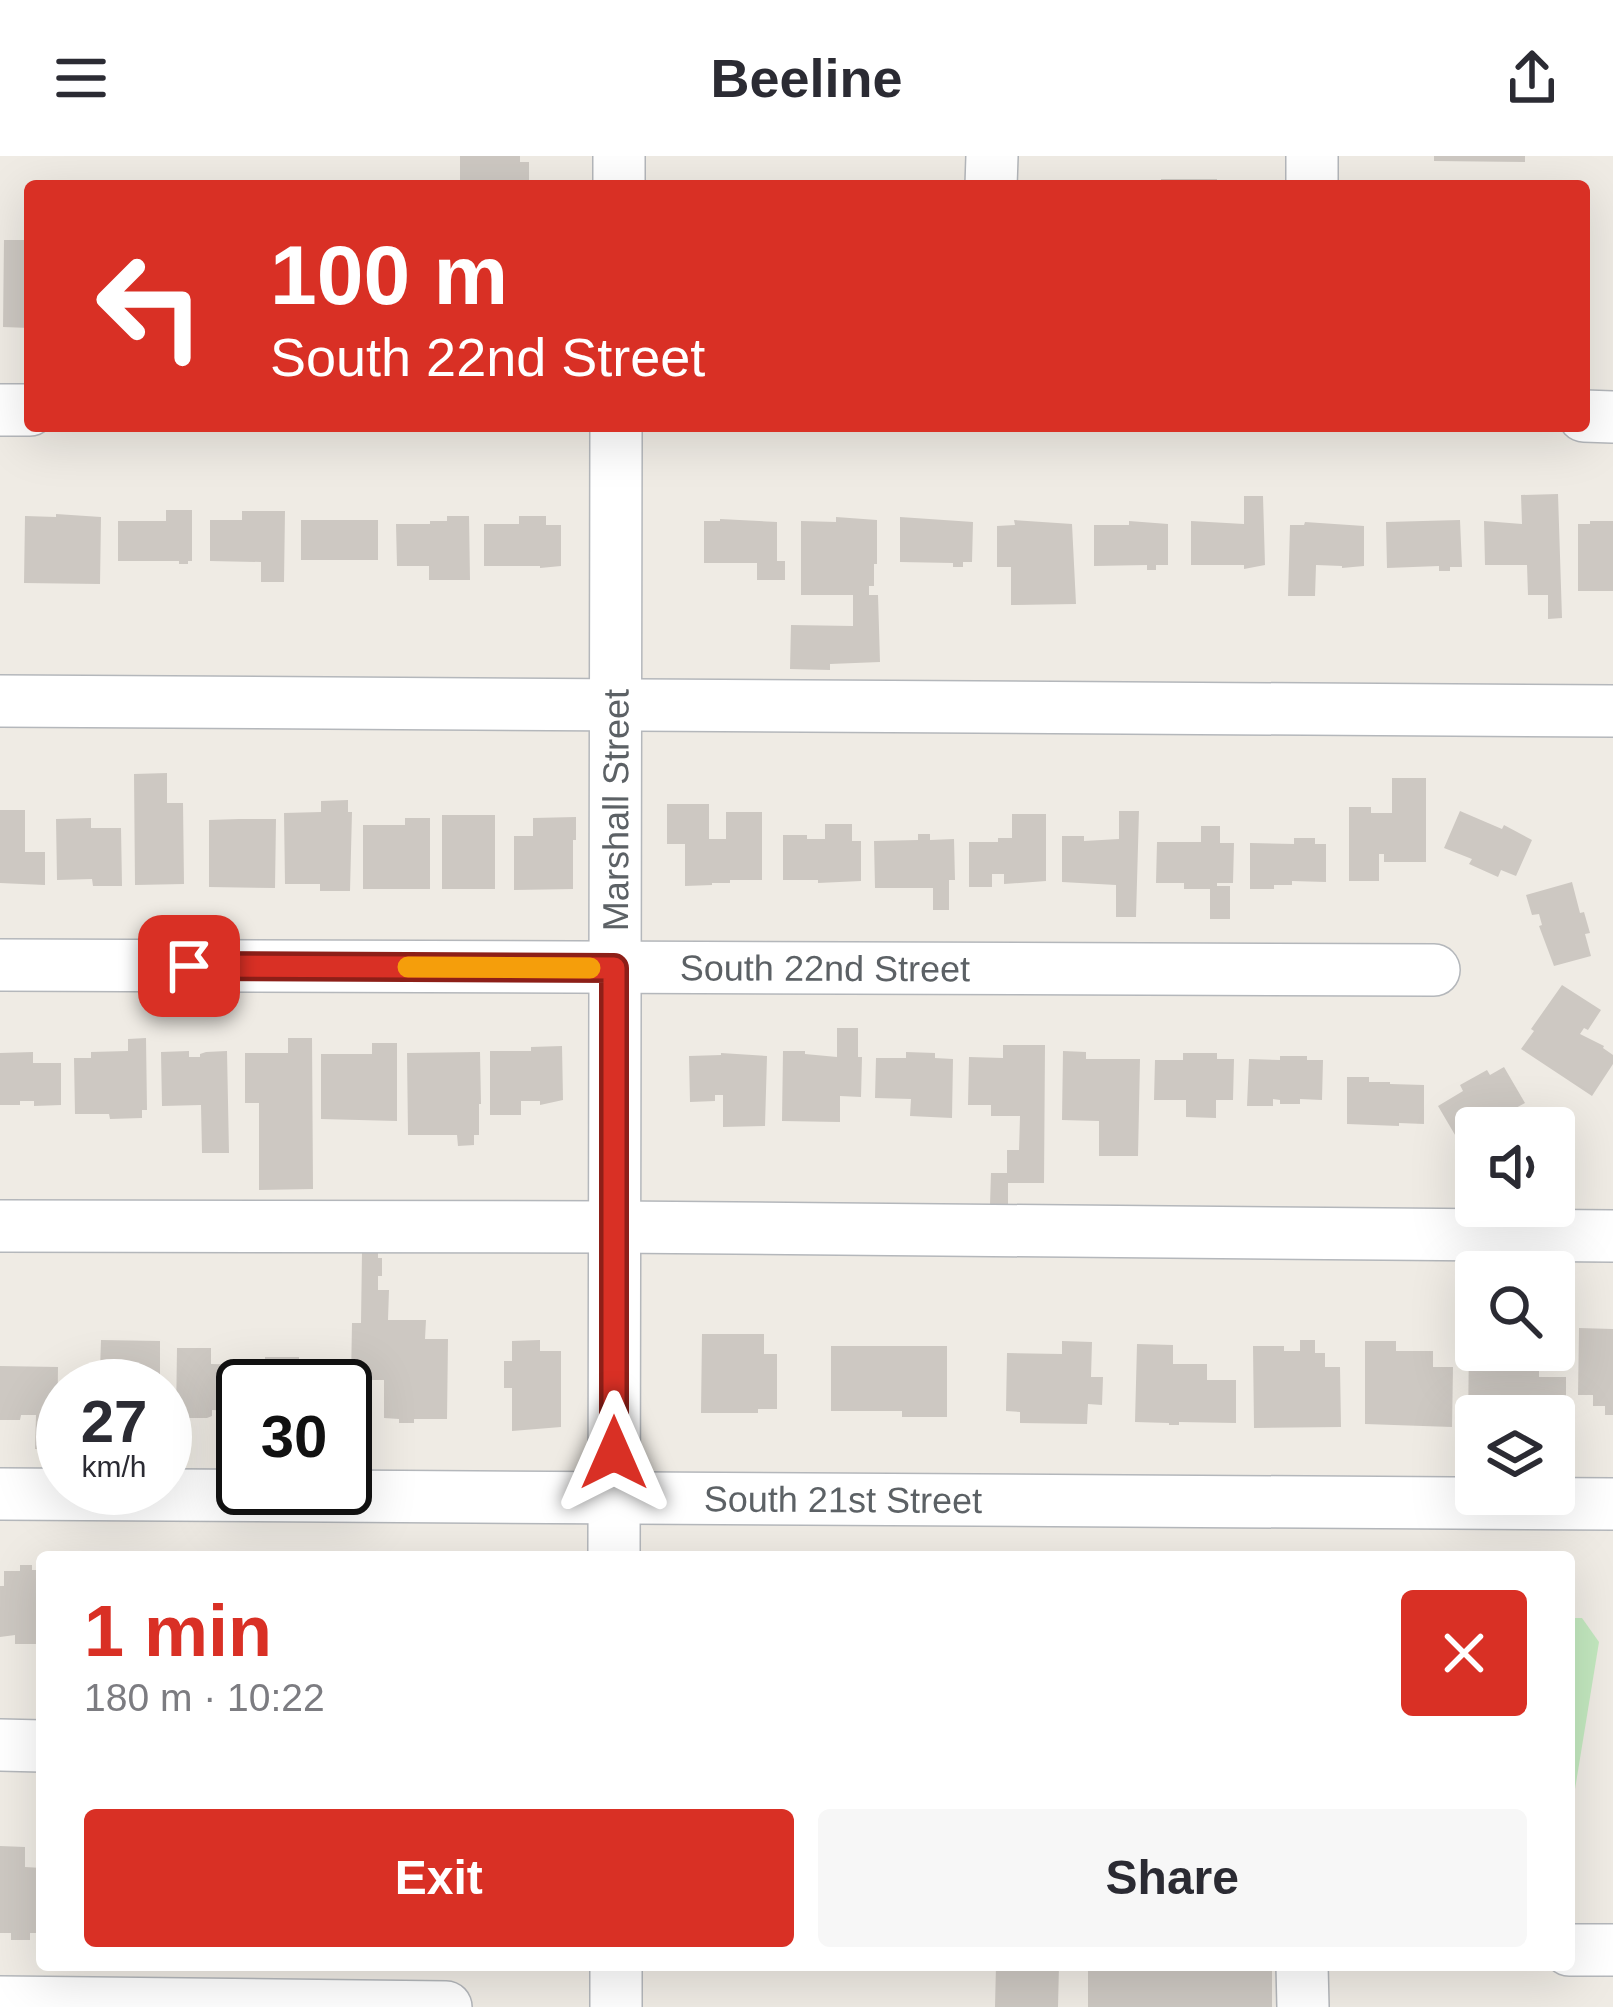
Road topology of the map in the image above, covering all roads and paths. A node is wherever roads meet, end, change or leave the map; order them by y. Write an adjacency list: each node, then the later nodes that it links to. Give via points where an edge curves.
1 (616, 432): 3 (street, Marshall Street)
2 (0, 701): 3 (street)
3 (615, 704): 4 (street); 6 (street, Marshall Street)
4 (1613, 711)
5 (0, 965): 6 (street, South 22nd Street)
6 (614, 968): 7 (street, South 22nd Street); 9 (street, Marshall Street)
7 (1434, 970)
8 (0, 1226): 9 (street)
9 (614, 1227): 10 (street); 12 (street, Marshall Street)
10 (1613, 1236)
11 (0, 1494): 12 (street, South 21st Street)
12 (614, 1498): 13 (street, South 21st Street); 14 (street, Marshall Street)
13 (1613, 1504)
14 (614, 1551)
15 (0, 1745): 16 (street)
16 (36, 1746)
17 (1575, 1950): 18 (street)
18 (1613, 1950)
19 (616, 1971): 23 (street)
20 (1302, 1971): 24 (street)
21 (0, 2002): 22 (street)
22 (446, 2007)
23 (616, 2007)
24 (1303, 2007)

